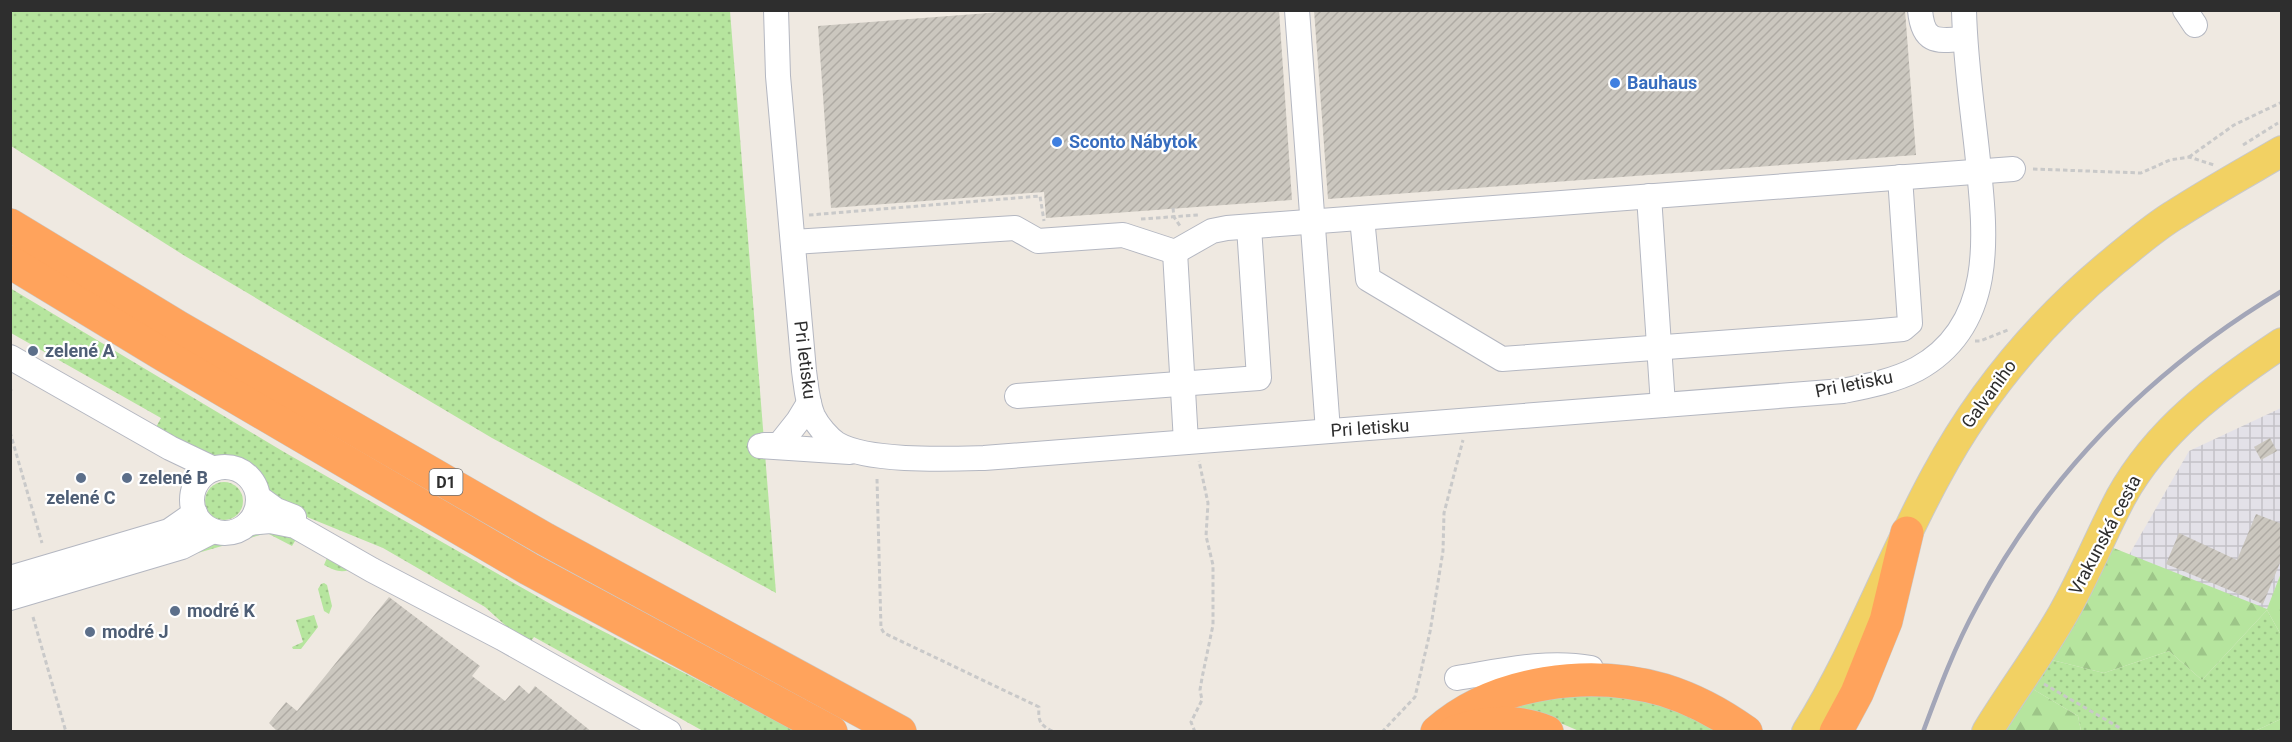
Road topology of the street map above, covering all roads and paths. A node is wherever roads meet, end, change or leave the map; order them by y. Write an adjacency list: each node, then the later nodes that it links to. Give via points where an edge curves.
1 (765, 10): 6 (street, Pri letisku)
2 (776, 10): 6 (street, Pri letisku)
3 (1297, 10): 21 (street)
4 (1920, 10): 5 (street, via 1923,29 1940,40)
5 (1963, 22): 11 (street, Pri letisku)
6 (778, 76): 25 (street, Pri letisku)
7 (2282, 102): 9 (path, via 2234,125)
8 (2282, 152): 13 (main road, Galvaniho)
9 (2189, 157): 10 (path, via 2170,160 2141,173); 13 (path, via 2209,162)
10 (2013, 169): 11 (street)
11 (1979, 171): 12 (street); 34 (street, Pri letisku, via 1984,223 1976,297 1952,341 1936,356 1894,379 1842,391)
12 (1900, 177): 14 (street); 29 (street, via 1911,318 1908,326)
13 (2235, 179): 47 (main road, Galvaniho, via 2175,214 2133,246 2040,328 1971,416)
14 (1649, 196): 19 (street); 29 (street)
15 (1173, 208): 18 (path)
16 (1207, 214): 18 (path)
17 (807, 215): 22 (path, via 1040,196)
18 (1174, 217): 20 (path); 26 (path)
19 (1362, 218): 21 (street); 29 (street, via 1368,279 1502,360)
20 (1138, 219)
21 (1312, 222): 24 (street); 36 (street)
22 (1044, 224)
23 (10, 225): 59 (highway, D1, via 545,539)
24 (1249, 227): 26 (street, via 1212,231); 31 (street, via 1259,378)
25 (792, 242): 26 (street, via 1015,228 1038,241 1123,235); 33 (street, Pri letisku)
26 (1180, 243): 31 (street)
27 (10, 262): 58 (highway, D1, via 529,569)
28 (2282, 343): 53 (main road, Vrakunská cesta, via 2230,377 2157,445 2122,496 2069,603)
29 (1659, 348): 34 (street)
30 (10, 357): 39 (street)
31 (1182, 384): 32 (street); 38 (street)
32 (1017, 396)
33 (809, 403): 40 (street, Pri letisku, via 820,427 837,444); 40 (street, via 779,445 760,446)
34 (1663, 405): 35 (street, Pri letisku)
35 (1472, 420): 36 (street, Pri letisku); 62 (path, via 1444,513 1443,551 1415,697)
36 (1328, 431): 38 (street, Pri letisku)
37 (10, 432): 48 (path)
38 (1190, 442): 40 (street, Pri letisku, via 984,458); 61 (path, via 1208,503 1206,536 1213,565 1213,625 1201,684 1202,700 1191,722)
39 (170, 448): 41 (street); 44 (street, via 184,472)
40 (876, 454)
41 (214, 469): 43 (street, via 240,471 252,482); 44 (street, via 201,477 194,489)
42 (877, 479): 60 (path, via 880,628 1039,707 1041,726)
43 (258, 497): 45 (street); 52 (street, via 484,619)
44 (193, 505): 46 (street, via 200,522); 49 (street, via 169,531)
45 (249, 523): 46 (street, via 232,532); 52 (street, via 270,520 295,526)
46 (213, 531): 50 (street, via 182,547)
47 (1907, 533): 67 (main road, Galvaniho, via 1845,664); 68 (highway, via 1886,621 1857,693)
48 (42, 543)
49 (10, 578)
50 (10, 597)
51 (33, 617): 56 (path)
52 (502, 638): 57 (street)
53 (2026, 673): 69 (main road, Vrakunská cesta); 70 (path, via 2120,728)
54 (1457, 678): 55 (street, via 1534,666 1574,665)
55 (1662, 690): 63 (highway, via 1605,680 1524,688 1473,707); 66 (highway, via 1704,707)
56 (66, 732)
57 (669, 732)
58 (831, 732)
59 (900, 732)
60 (1053, 732)
61 (1195, 732)
62 (1382, 732)
63 (1437, 732)
64 (1455, 732): 65 (highway, via 1492,723)
65 (1547, 732)
66 (1746, 732)
67 (1807, 732)
68 (1836, 732)
69 (1988, 732)
70 (2119, 732)

